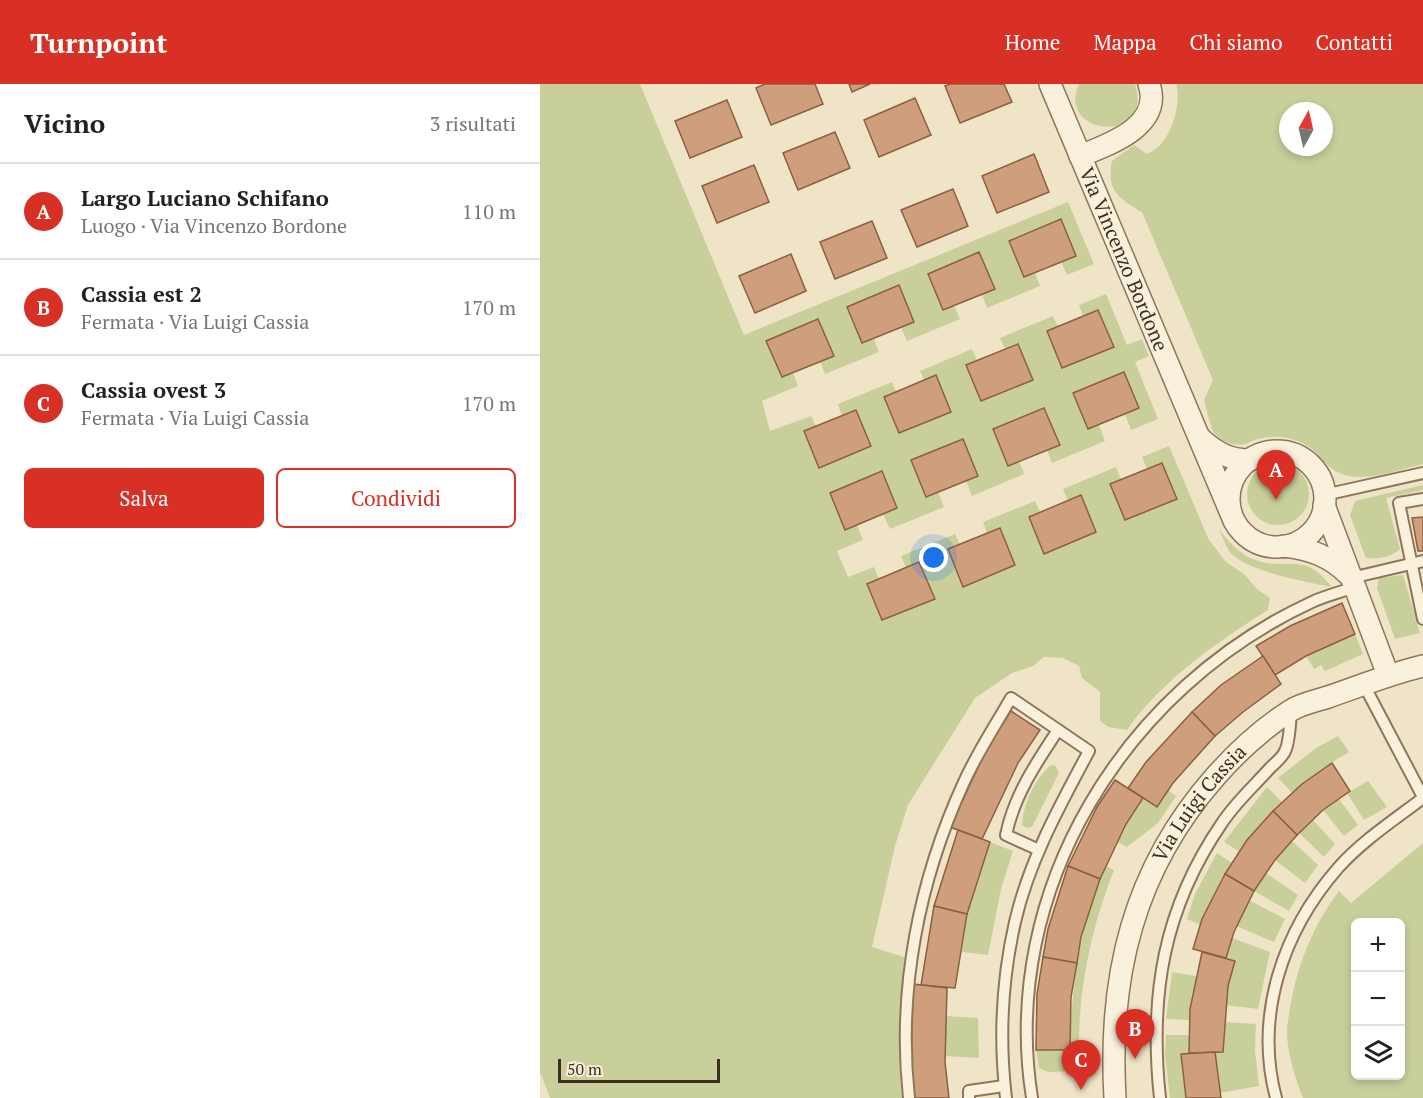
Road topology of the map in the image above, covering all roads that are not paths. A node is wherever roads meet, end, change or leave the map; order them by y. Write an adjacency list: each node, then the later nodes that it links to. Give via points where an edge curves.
1 (1050, 84): 3 (street, Via Vincenzo Bordone)
2 (1149, 84): 3 (street, via 1150,107 1140,124 1123,138)
3 (1080, 156): 4 (street, Via Vincenzo Bordone)
4 (1197, 435): 5 (street, via 1219,453); 9 (street, Via Vincenzo Bordone)
5 (1250, 460): 8 (street, via 1268,452 1297,456 1313,468 1323,485); 9 (street, via 1234,478)
6 (1423, 473): 8 (lane)
7 (1423, 499): 12 (lane, via 1399,503)
8 (1324, 500): 10 (street, via 1319,522 1308,535); 13 (street)
9 (1230, 511): 10 (street, via 1237,525 1254,541)
10 (1284, 546): 13 (street, via 1327,557)
11 (1423, 561): 12 (lane)
12 (1411, 563): 13 (lane); 14 (lane)
13 (1353, 583): 16 (street); 27 (lane, via 1270,623 1197,674 1154,715 1095,794 1072,837 1040,930 1027,1028)
14 (1423, 619)
15 (1423, 666): 16 (street, Via Luigi Cassia)
16 (1388, 675): 17 (street, Via Luigi Cassia)
17 (1364, 685): 18 (street, Via Luigi Cassia); 20 (lane)
18 (1291, 710): 22 (street, Via Luigi Cassia, via 1230,759 1195,799 1164,845 1130,929 1115,1004); 30 (lane, via 1286,751 1223,821 1197,863 1175,918 1163,956 1157,1006 1155,1055)
19 (1058, 730): 21 (lane, via 1089,750); 21 (lane, via 1026,780 1010,815 1006,835); 24 (lane, via 1011,698 980,750 947,820 927,884 913,949 906,1037)
20 (1423, 797): 31 (lane, via 1339,867 1300,922 1285,952 1270,1017 1268,1050)
21 (1039, 849): 23 (lane, via 1015,921 1004,990)
22 (1112, 1054): 28 (street, Via Luigi Cassia); 29 (street)
23 (1004, 1086): 25 (lane, via 969,1091); 26 (lane)
24 (909, 1098)
25 (969, 1098)
26 (1006, 1098)
27 (1032, 1098)
28 (1115, 1098)
29 (1129, 1098)
30 (1160, 1098)
31 (1276, 1098)

